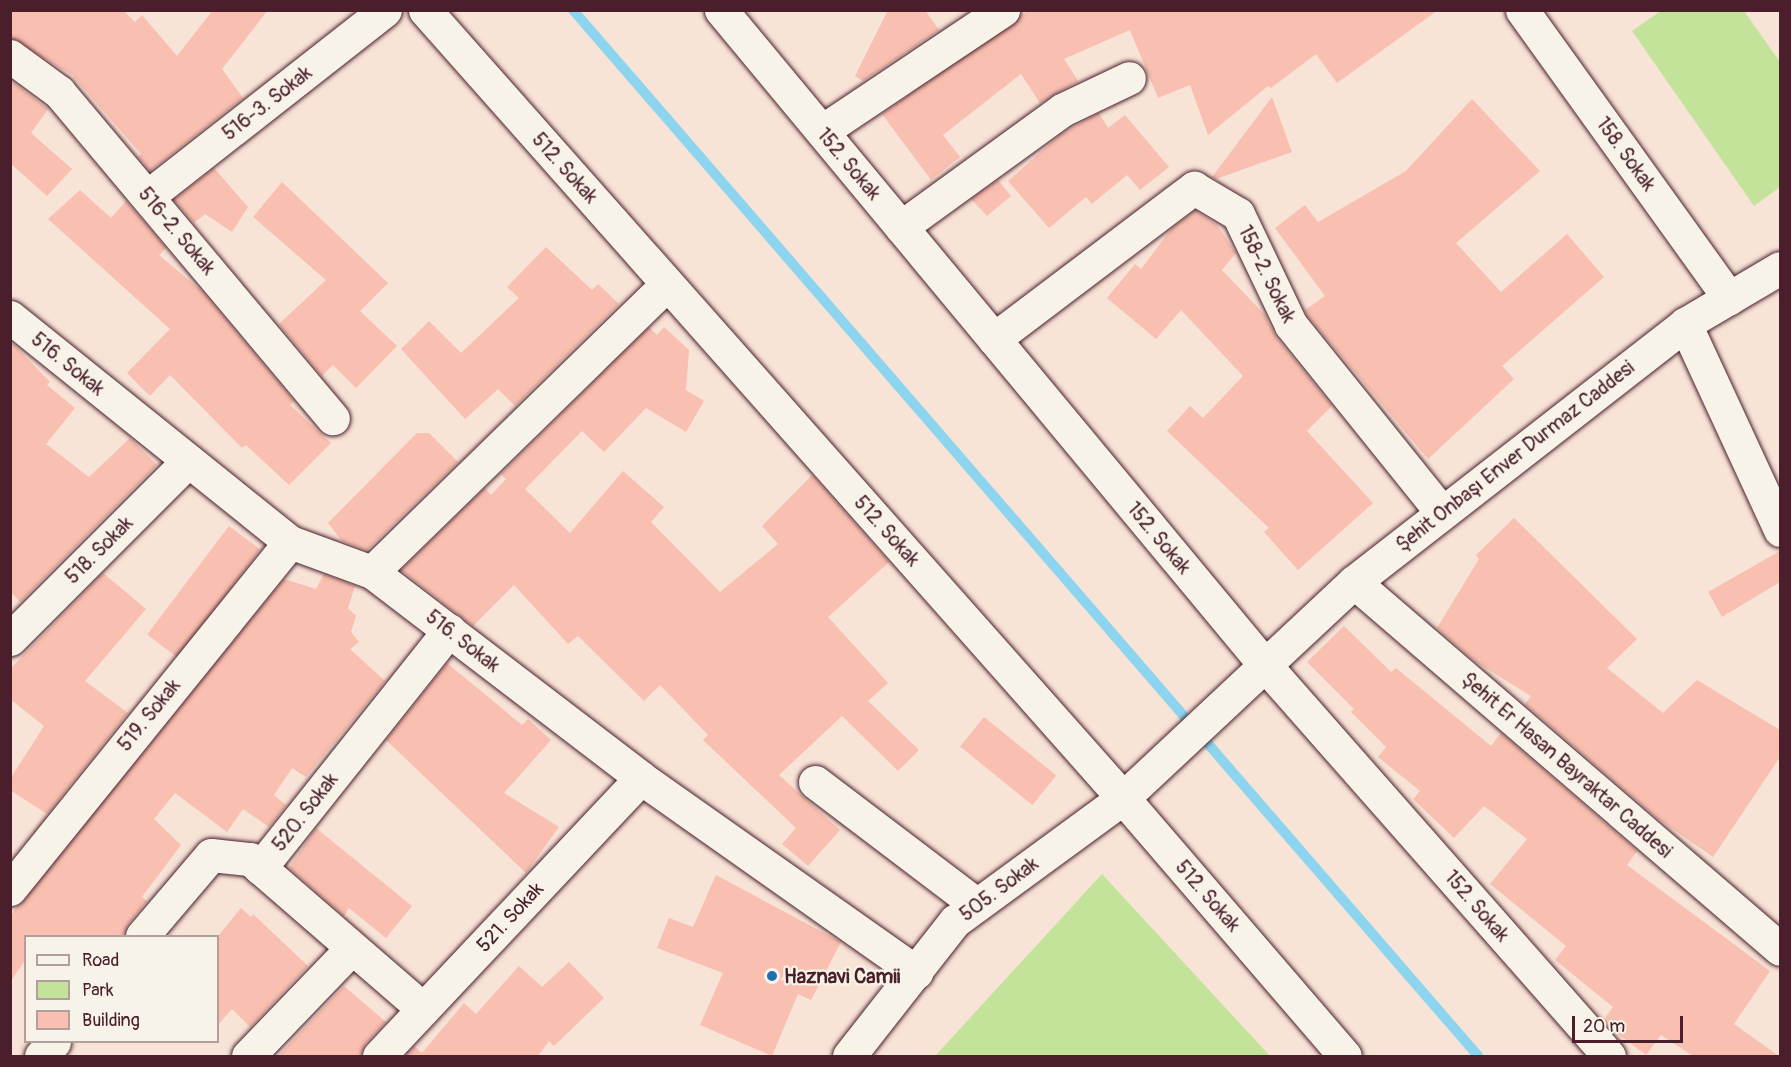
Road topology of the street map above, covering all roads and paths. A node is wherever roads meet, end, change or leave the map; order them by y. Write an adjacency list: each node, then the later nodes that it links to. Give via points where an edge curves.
1 (385, 10): 9 (street, 516-3. Sokak)
2 (424, 10): 12 (street, 512. Sokak)
3 (721, 10): 8 (street, 152. Sokak)
4 (1003, 10): 8 (street)
5 (1522, 10): 13 (street, 158. Sokak)
6 (10, 56): 9 (street, 516-2. Sokak, via 59,92)
7 (1128, 78): 10 (street, via 1062,110)
8 (822, 131): 10 (street, 152. Sokak)
9 (148, 195): 17 (street, 516-2. Sokak)
10 (901, 227): 16 (street, 152. Sokak)
11 (1780, 268): 13 (street, Şehit Onbaşı Enver Durmaz Caddesi)
12 (667, 284): 22 (street); 29 (street, 512. Sokak)
13 (1729, 298): 15 (street, Şehit Onbaşı Enver Durmaz Caddesi)
14 (10, 317): 18 (street, 516. Sokak)
15 (1685, 324): 19 (street, Şehit Onbaşı Enver Durmaz Caddesi); 20 (street)
16 (994, 339): 19 (street, 158-2. Sokak, via 1194,188 1238,214 1291,326); 26 (street, 152. Sokak)
17 (333, 418)
18 (188, 461): 21 (street, 516. Sokak); 25 (street, 518. Sokak)
19 (1442, 513): 23 (street, Şehit Onbaşı Enver Durmaz Caddesi)
20 (1780, 530)
21 (290, 542): 22 (street, 516. Sokak); 31 (street, 519. Sokak)
22 (372, 572): 24 (street, 516. Sokak)
23 (1354, 582): 26 (street, Şehit Onbaşı Enver Durmaz Caddesi); 35 (street, Şehit Er Hasan Bayraktar Caddesi)
24 (449, 630): 27 (street, 516. Sokak); 30 (street, 520. Sokak)
25 (10, 639)
26 (1264, 664): 29 (street, 505. Sokak); 44 (street, 152. Sokak)
27 (641, 778): 36 (street, 516. Sokak); 37 (street, 521. Sokak)
28 (815, 782): 32 (street)
29 (1123, 798): 32 (street, 505. Sokak); 43 (street, 512. Sokak)
30 (260, 868): 33 (street, 520. Sokak, via 250,859 211,855); 34 (street)
31 (10, 889)
32 (977, 905): 36 (street, 505. Sokak, via 956,921)
33 (143, 935)
34 (352, 948): 37 (street); 40 (street)
35 (1780, 949)
36 (916, 972): 42 (street, 505. Sokak)
37 (423, 1010): 41 (street, 521. Sokak)
38 (52, 1043): 39 (street)
39 (41, 1056)
40 (248, 1056)
41 (379, 1056)
42 (849, 1056)
43 (1345, 1056)
44 (1609, 1056)

